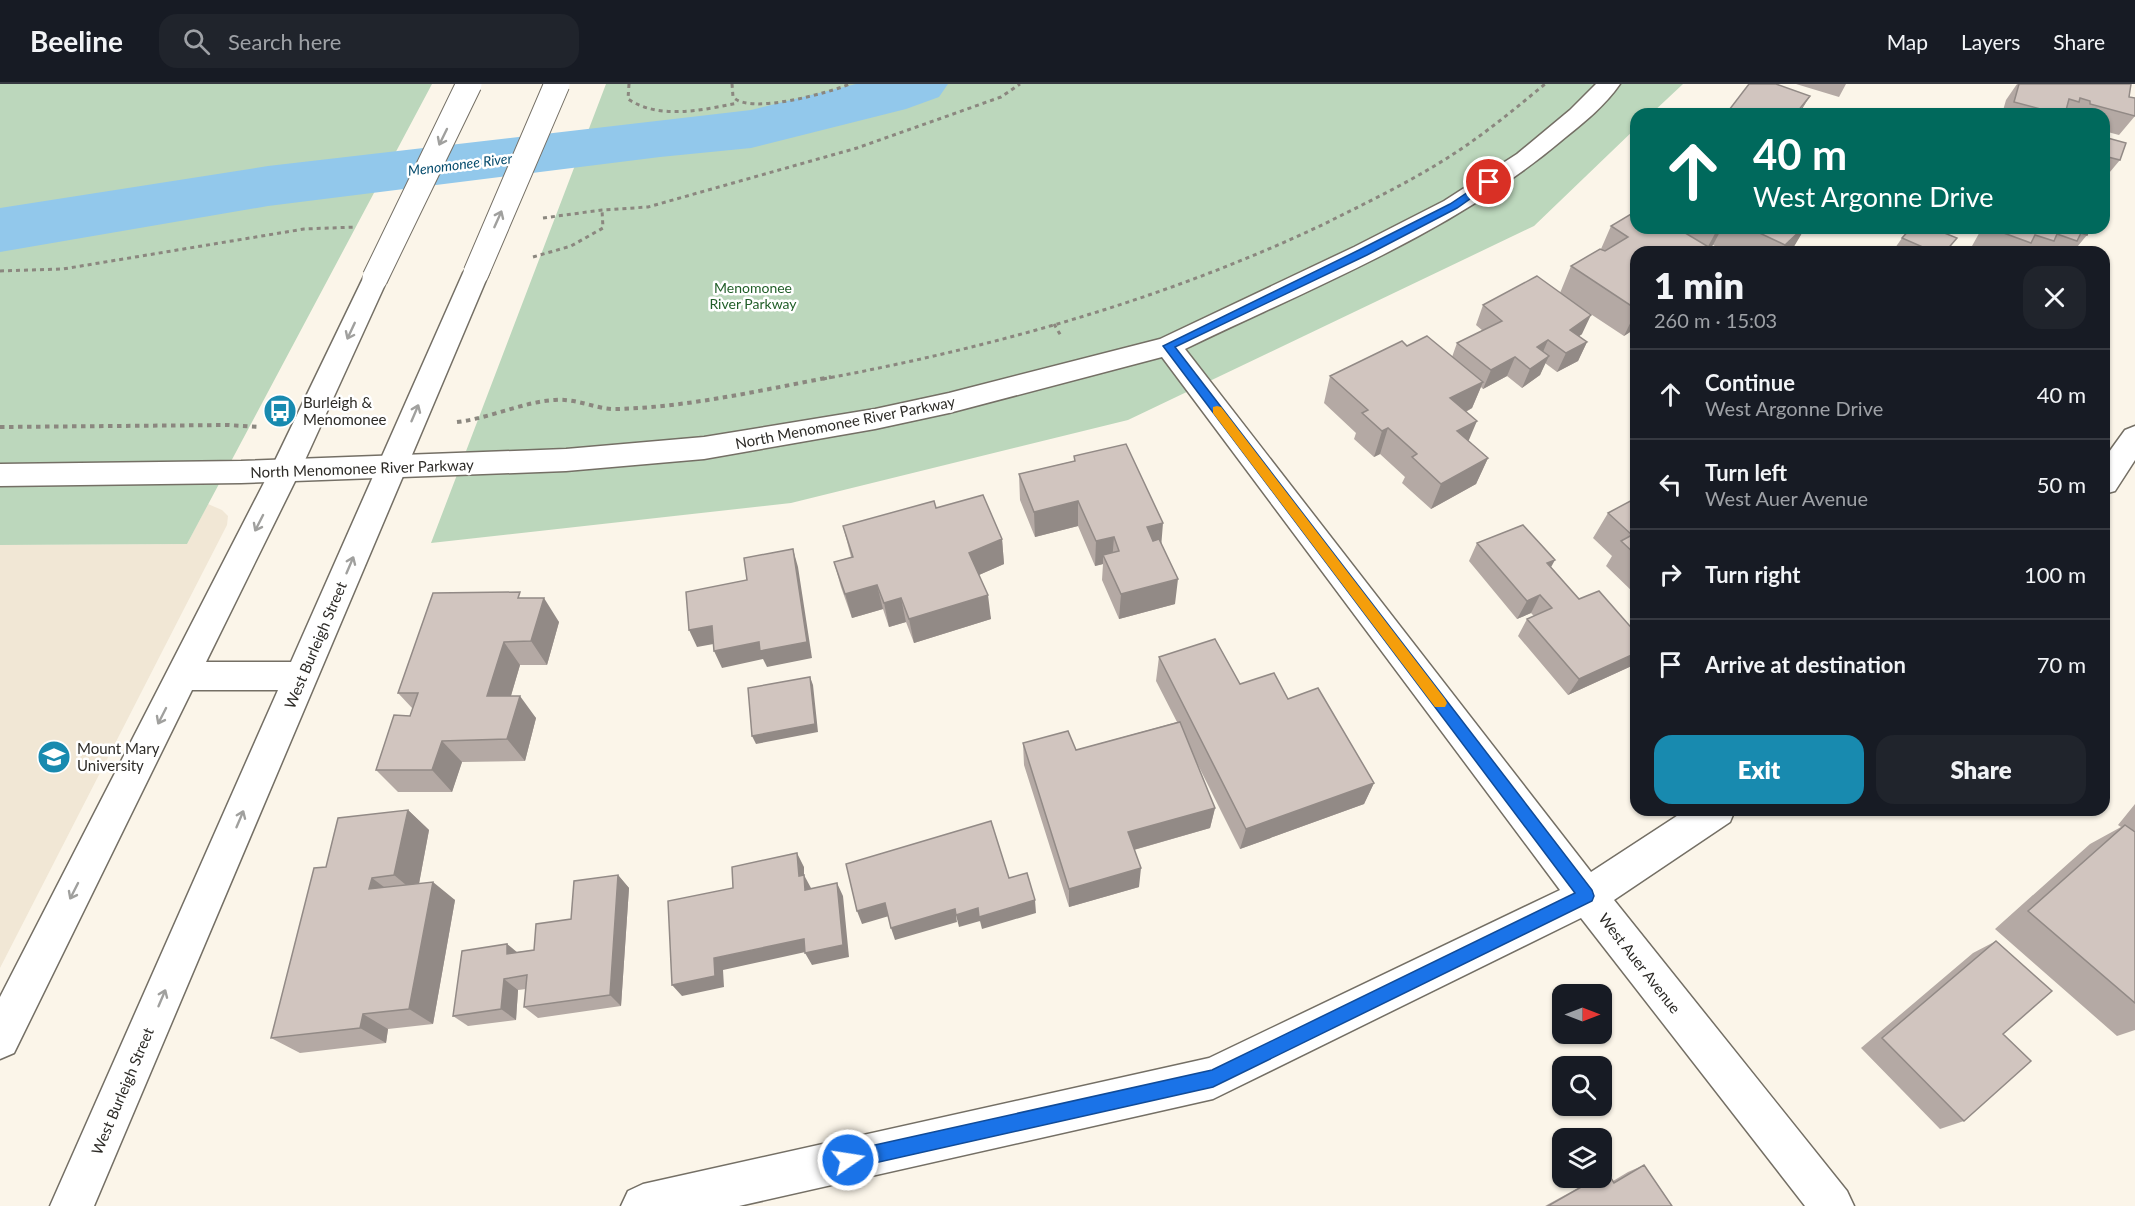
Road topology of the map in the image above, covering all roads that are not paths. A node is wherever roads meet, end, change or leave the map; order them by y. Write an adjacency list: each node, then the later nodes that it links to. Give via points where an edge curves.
1 (469, 84): 7 (street, one-way to 7, bridge)
2 (557, 84): 6 (street, West Burleigh Street, one-way to 2, bridge)
3 (1609, 84): 4 (street, North Menomonee River Parkway, via 1525,159 1453,206)
4 (1168, 346): 6 (street, North Menomonee River Parkway, via 875,419 704,448 566,460); 13 (street, West Auer Avenue)
5 (2135, 437): 8 (street)
6 (392, 467): 7 (street, North Menomonee River Parkway); 11 (street, West Burleigh Street, one-way to 6)
7 (285, 471): 9 (street, North Menomonee River Parkway); 10 (street, one-way to 10)
8 (2110, 474)
9 (0, 475)
10 (182, 676): 11 (street); 14 (street, one-way to 14)
11 (302, 676): 15 (street, West Burleigh Street, one-way to 11)
12 (1708, 816): 13 (street)
13 (1587, 896): 16 (street, via 1213,1078); 17 (street, West Auer Avenue)
14 (0, 1039)
15 (72, 1206)
16 (643, 1206)
17 (1832, 1206)

